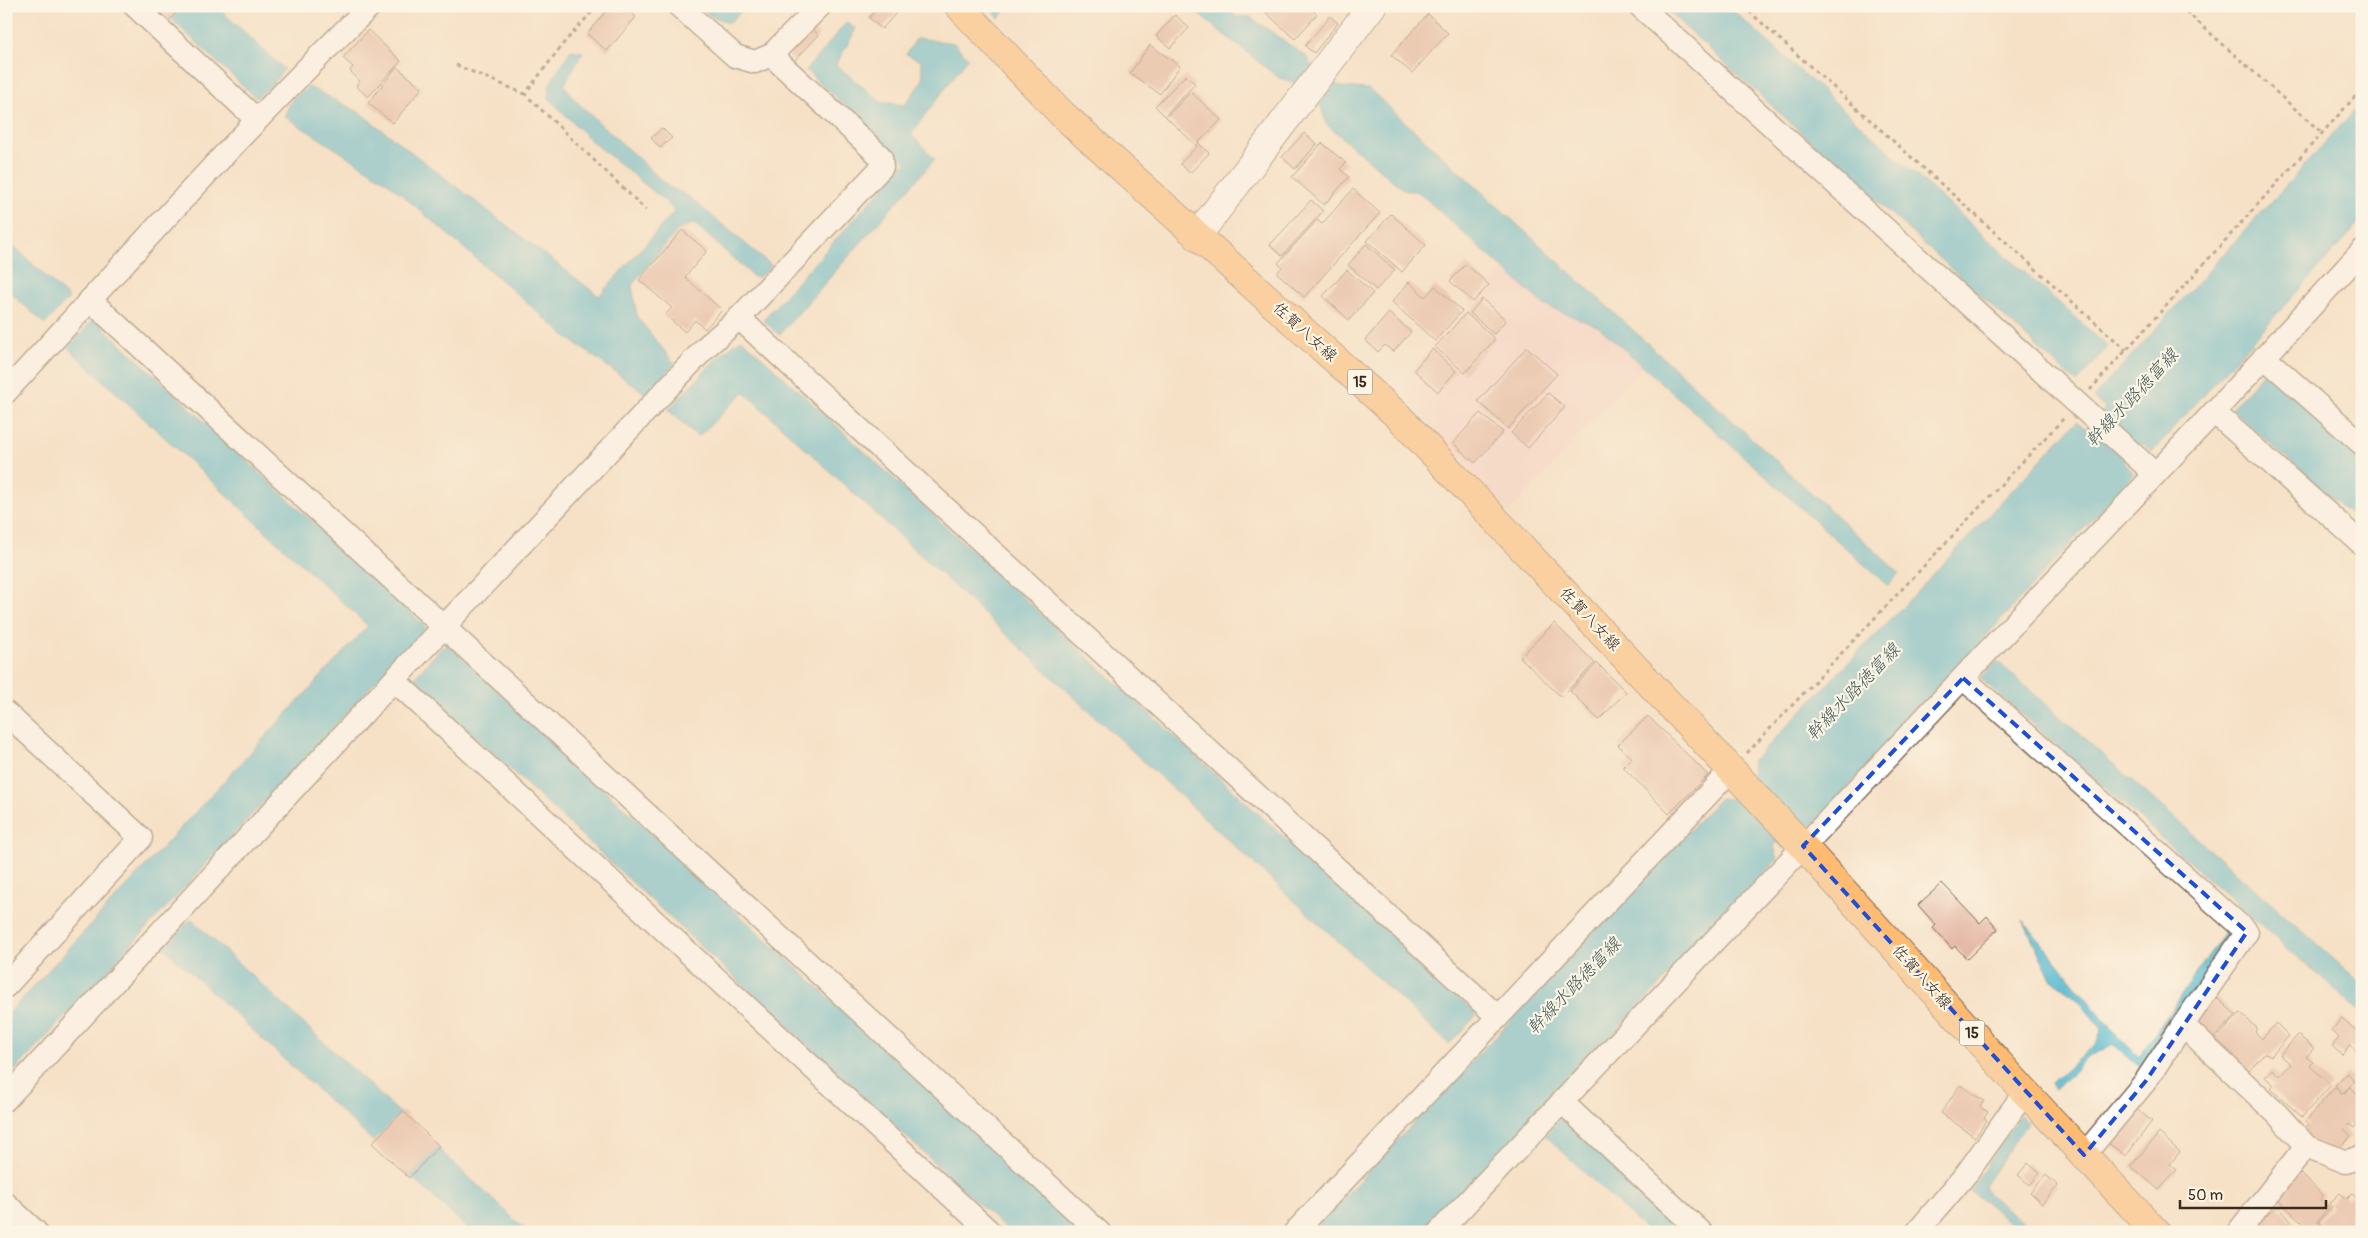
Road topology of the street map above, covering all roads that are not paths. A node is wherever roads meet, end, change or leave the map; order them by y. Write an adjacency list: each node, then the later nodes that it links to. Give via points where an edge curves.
1 (135, 6): 9 (street)
2 (370, 6): 9 (street)
3 (679, 6): 8 (street, via 736,56 755,62)
4 (820, 6): 8 (street)
5 (959, 6): 10 (main road, 佐賀八女線 / 15, via 1062,114)
6 (1372, 6): 10 (street)
7 (1640, 6): 18 (street)
8 (772, 56): 13 (street, via 881,157 882,167)
9 (256, 120): 12 (street)
10 (1197, 236): 24 (main road, 佐賀八女線 / 15, via 1398,416)
11 (2362, 251): 14 (street)
12 (90, 300): 15 (street); 20 (street)
13 (740, 318): 20 (street, via 706,347); 27 (street)
14 (2264, 357): 16 (street); 17 (street)
15 (6, 392)
16 (2214, 412): 18 (street); 19 (street)
17 (2362, 444)
18 (2149, 468): 21 (street)
19 (2362, 544)
20 (443, 627): 22 (street); 38 (street)
21 (1962, 678): 25 (street); 28 (street, via 2247,932)
22 (394, 680): 30 (street); 37 (street)
23 (6, 713): 26 (street, via 141,838)
24 (1736, 775): 25 (main road, 15); 27 (street)
25 (1797, 839): 29 (main road, 佐賀八女線 / 15); 31 (street)
26 (6, 986)
27 (1498, 1017): 39 (street)
28 (2183, 1025): 32 (street); 33 (street, via 2145,1082)
29 (2025, 1092): 33 (main road, 佐賀八女線 / 15); 42 (street, via 1967,1173)
30 (6, 1099)
31 (1562, 1102): 40 (street); 41 (street)
32 (2306, 1146): 34 (street, via 2346,1162); 44 (street)
33 (2084, 1155): 43 (main road, 佐賀八女線 / 15)
34 (2362, 1156)
35 (6, 1204): 36 (street)
36 (36, 1232)
37 (990, 1232)
38 (1099, 1232)
39 (1294, 1232)
40 (1439, 1232)
41 (1701, 1232)
42 (1917, 1232)
43 (2156, 1232)
44 (2238, 1232)

